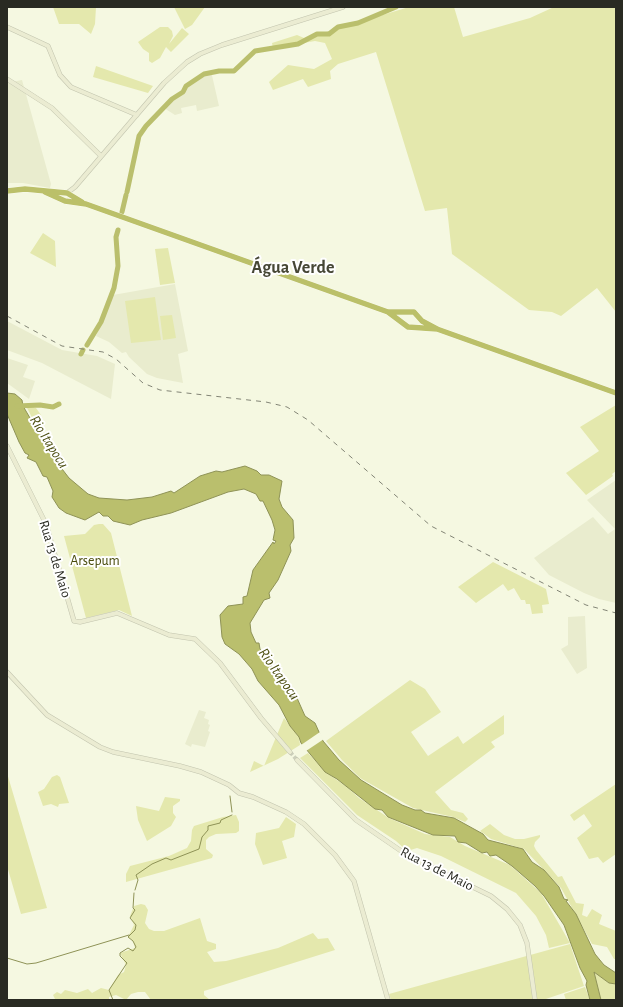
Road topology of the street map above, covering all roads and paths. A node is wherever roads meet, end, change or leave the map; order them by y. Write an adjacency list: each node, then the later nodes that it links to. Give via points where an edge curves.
1 (343, 7): 5 (main road, via 227,43 200,54 168,78)
2 (7, 27): 4 (main road, via 48,46 60,75 69,85)
3 (8, 79): 7 (main road, via 52,108)
4 (126, 110): 5 (main road); 6 (main road, via 130,116)
5 (137, 115): 6 (main road)
6 (130, 123): 7 (main road)
7 (101, 156): 10 (main road)
8 (7, 191): 9 (highway)
9 (45, 192): 10 (highway); 10 (highway, via 60,201)
10 (69, 196): 11 (highway)
11 (389, 312): 12 (highway); 14 (highway)
12 (408, 312): 13 (highway); 14 (highway, via 404,316)
13 (419, 316): 15 (highway, via 419,322); 16 (highway)
14 (404, 324): 15 (highway)
15 (414, 328): 16 (highway)
16 (437, 329): 17 (highway)
17 (616, 393)
18 (7, 446): 20 (main road, Rua 13 de Maio, via 46,524 74,621 80,622 118,613 169,635 195,639 220,664)
19 (7, 672): 22 (main road, via 47,715 100,747 188,768 296,818 346,868 356,889)
20 (290, 752)
21 (297, 760): 23 (main road, Rua 13 de Maio, via 356,820 407,855 491,896 510,912 520,925 527,943)
22 (388, 1000)
23 (534, 1000)

